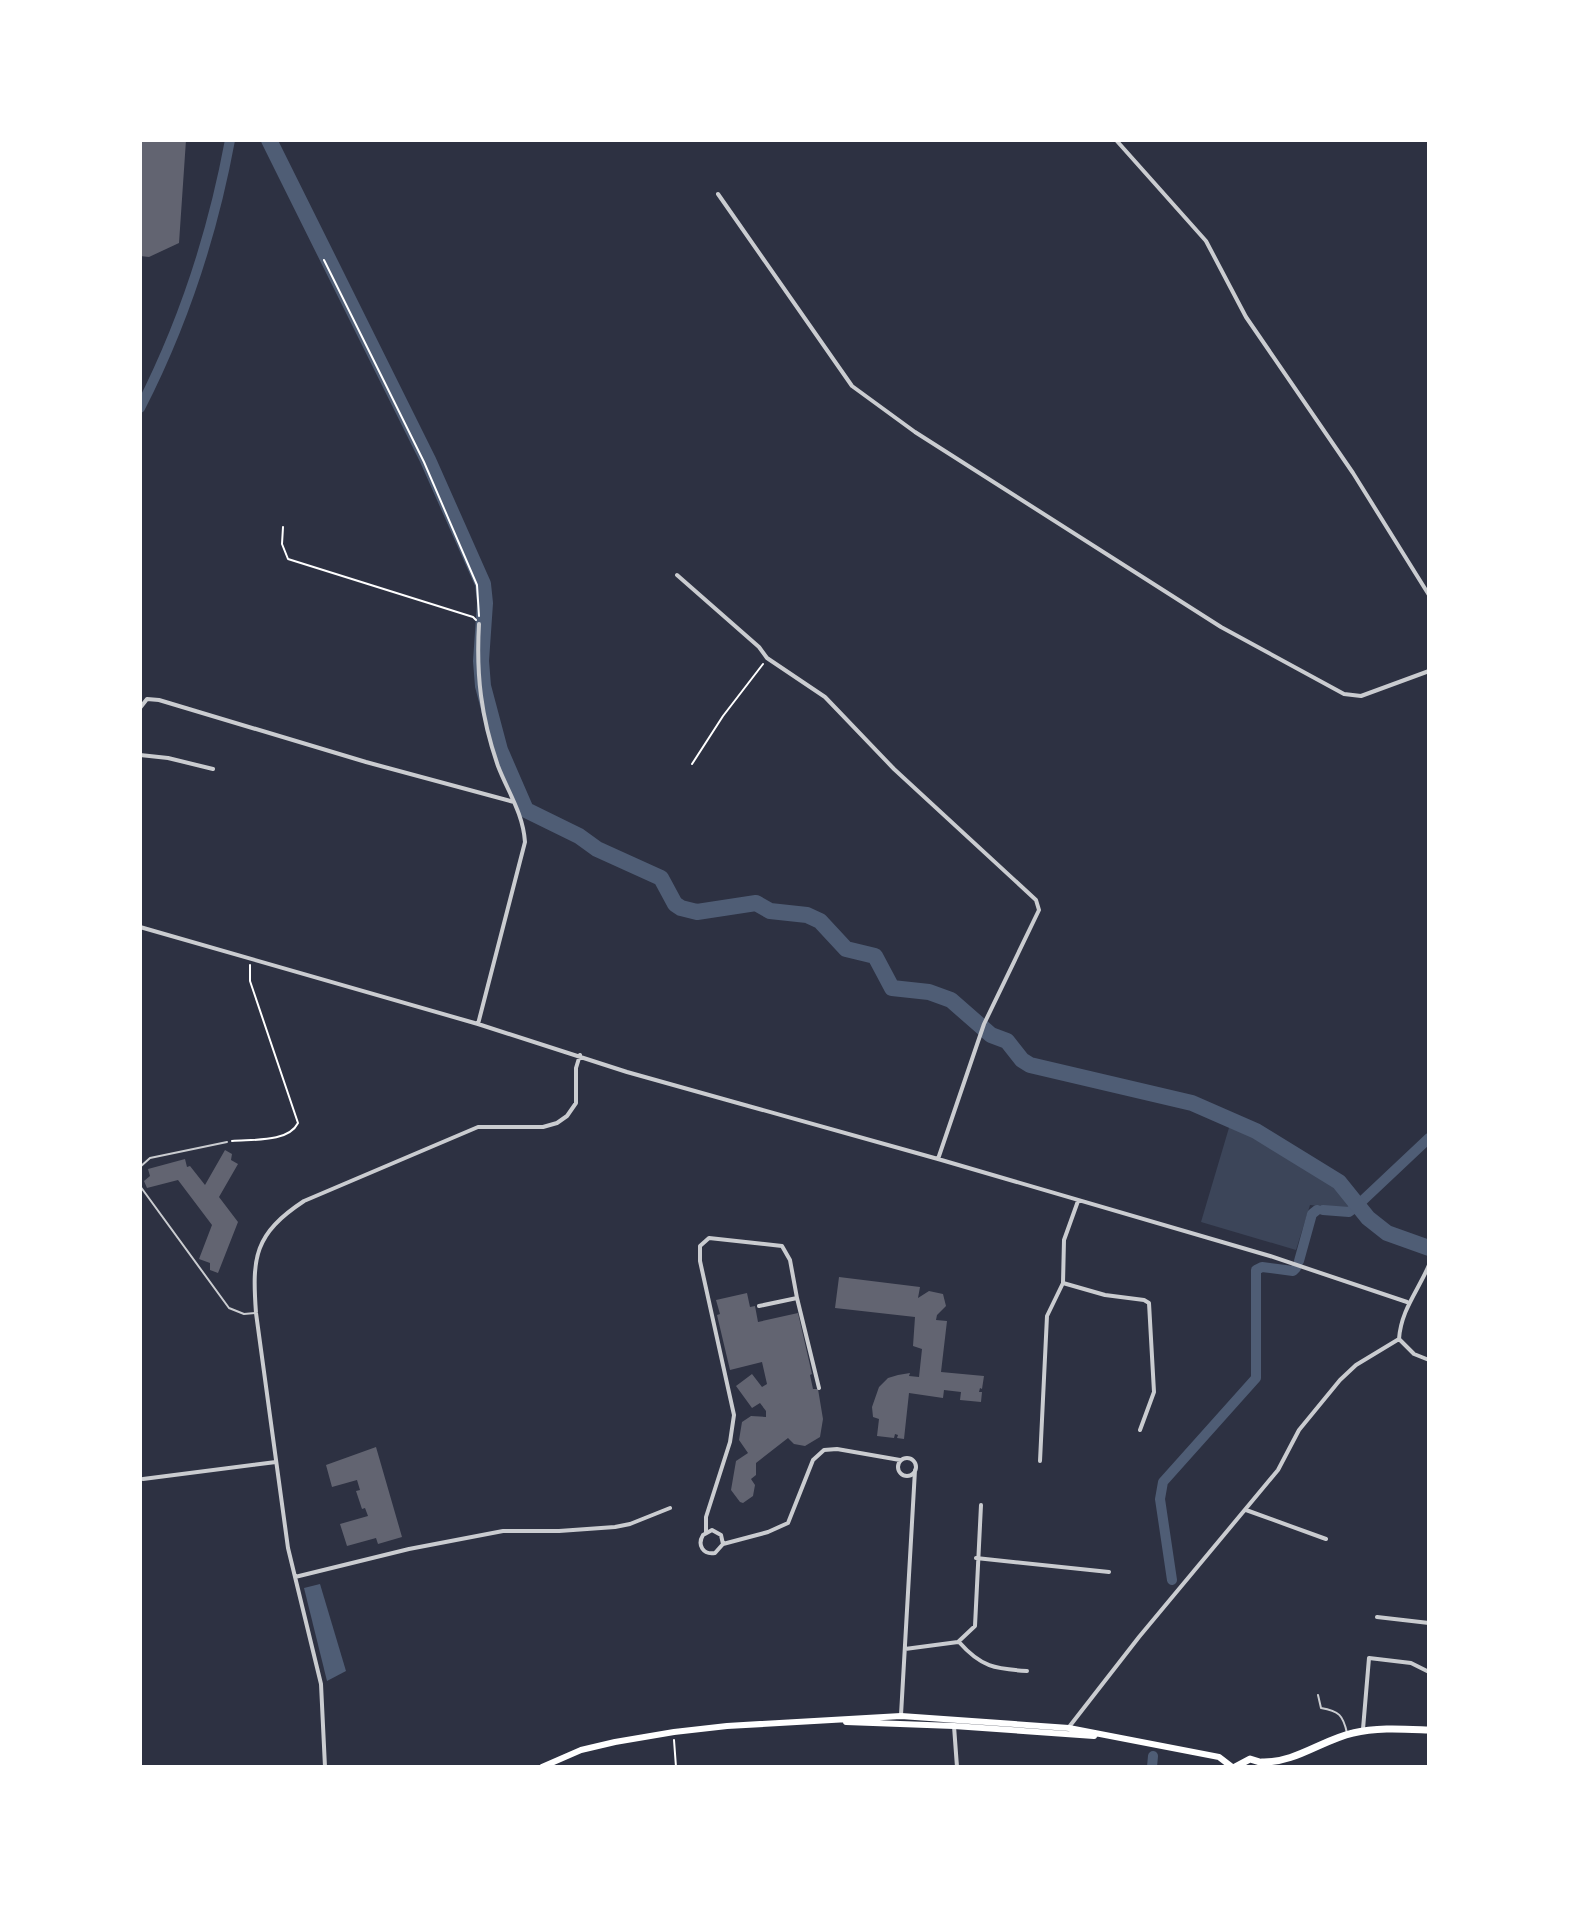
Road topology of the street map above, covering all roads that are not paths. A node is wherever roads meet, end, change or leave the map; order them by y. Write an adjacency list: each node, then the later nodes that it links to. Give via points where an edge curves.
1 (1116, 140): 4 (street, via 1206,241 1246,317)
2 (718, 194): 6 (street, via 852,386 915,432 1227,631 1344,694 1361,696)
3 (677, 575): 15 (street, via 767,658 825,697 894,769 1036,900 1039,910 981,1031)
4 (1429, 595)
5 (479, 624): 10 (street, via 478,687 498,765)
6 (1429, 671)
7 (140, 708): 10 (street, via 147,699 159,700)
8 (140, 755): 9 (street)
9 (213, 769)
10 (514, 802): 12 (street, via 524,821 525,842)
11 (140, 927): 12 (street)
12 (478, 1024): 13 (street)
13 (580, 1055): 15 (street); 24 (street, via 576,1103 557,1123 478,1127 304,1201 280,1218 255,1266)
14 (227, 1142): 16 (lane, via 150,1158)
15 (938, 1159): 18 (street)
16 (140, 1167)
17 (140, 1186): 24 (lane, via 229,1308)
18 (1078, 1201): 20 (street, via 1064,1240); 22 (street, via 1323,1272)
19 (1429, 1265): 22 (street)
20 (1063, 1283): 28 (street, via 1149,1303 1154,1392); 30 (street, via 1047,1316)
21 (797, 1298): 23 (street); 27 (street); 37 (street, via 782,1246 709,1238 700,1246 734,1415)
22 (1407, 1302): 25 (street)
23 (759, 1306)
24 (256, 1313): 31 (street)
25 (1399, 1339): 26 (street); 36 (street, via 1340,1380)
26 (1429, 1360)
27 (819, 1388)
28 (1140, 1430)
29 (900, 1460): 32 (street, via 911,1458); 32 (street, via 897,1468 902,1475); 39 (street, via 824,1450 813,1460 788,1523)
30 (1040, 1461)
31 (276, 1462): 33 (street); 42 (street)
32 (915, 1470): 46 (street)
33 (143, 1479)
34 (981, 1505): 40 (street)
35 (670, 1508): 42 (street, via 615,1527 503,1531)
36 (1245, 1510): 38 (street); 54 (street)
37 (706, 1532): 39 (street, via 718,1532); 39 (street, via 700,1542 707,1553 718,1552)
38 (1326, 1539)
39 (723, 1544)
40 (976, 1558): 41 (street); 45 (street, via 975,1626)
41 (1109, 1572)
42 (295, 1577): 60 (street, via 321,1684)
43 (1377, 1617): 44 (street)
44 (1429, 1623)
45 (958, 1642): 46 (street); 47 (street, via 974,1659 997,1669)
46 (905, 1649): 50 (street)
47 (1027, 1671)
48 (1429, 1672): 56 (street, via 1411,1663 1369,1658)
49 (1318, 1695): 57 (lane, via 1321,1708 1343,1717)
50 (901, 1716): 51 (main road); 52 (street); 54 (main road)
51 (807, 1721): 52 (main road); 61 (main road, via 674,1732 592,1747)
52 (901, 1724): 53 (main road)
53 (954, 1726): 54 (main road); 62 (street)
54 (1067, 1730): 63 (main road, via 1219,1757)
55 (1429, 1730): 56 (main road)
56 (1363, 1731): 57 (main road)
57 (1347, 1734): 58 (main road)
58 (1302, 1753): 59 (main road); 64 (main road)
59 (1265, 1764): 63 (main road, via 1250,1759)
60 (325, 1767)
61 (542, 1767)
62 (957, 1767)
63 (1234, 1767)
64 (1282, 1767)

